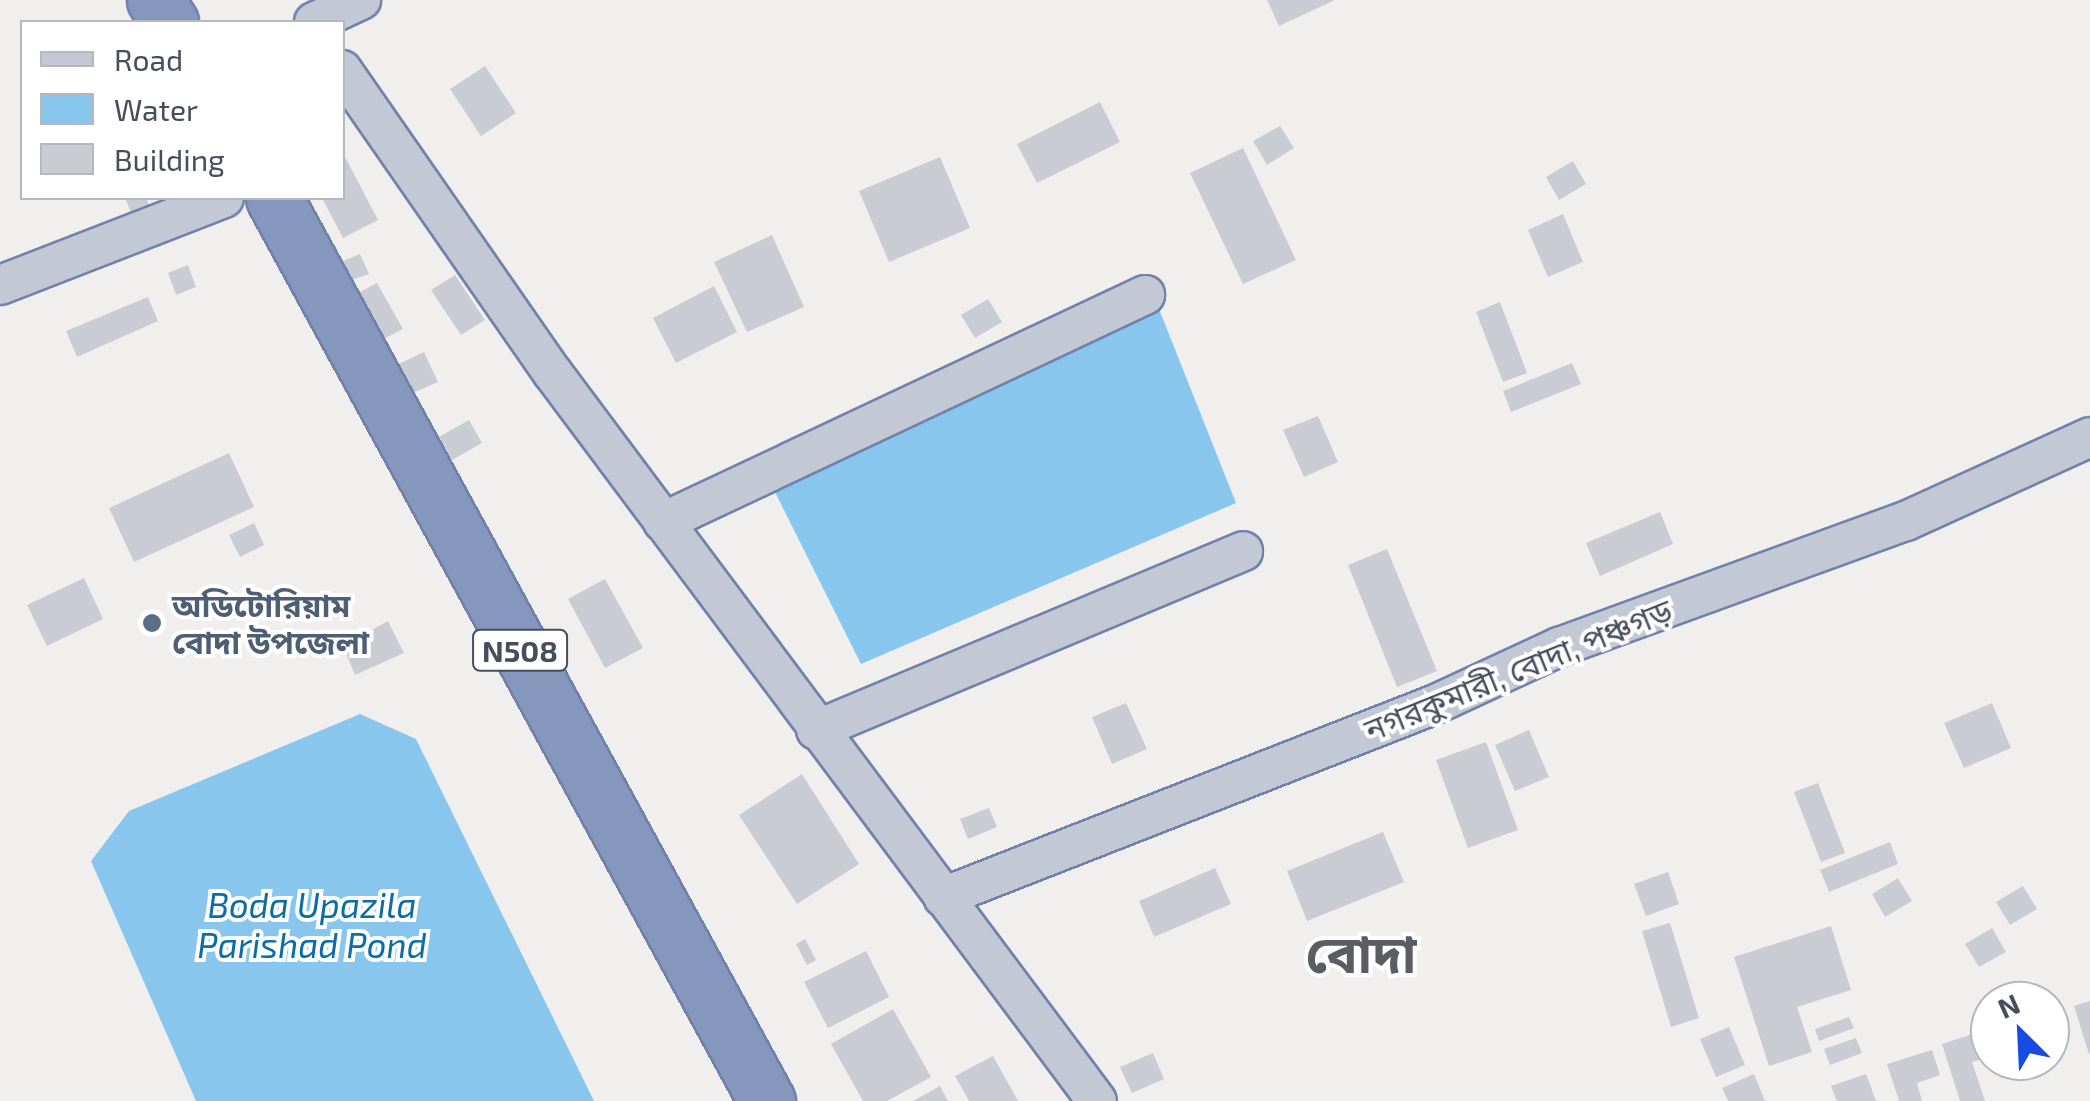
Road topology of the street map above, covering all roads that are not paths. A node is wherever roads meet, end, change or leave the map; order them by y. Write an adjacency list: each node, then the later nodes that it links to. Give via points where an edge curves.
1 (294, 0): 3 (street)
2 (361, 0): 4 (street)
3 (310, 20)
4 (316, 20)
5 (345, 74): 11 (street)
6 (219, 200): 8 (street)
7 (275, 200): 15 (highway, N508)
8 (0, 285)
9 (1146, 295): 11 (street)
10 (2090, 436): 14 (street, নগরকুমারী, বোদা, পঞ্চগড়, via 1906,522 1560,647 1436,704)
11 (663, 522): 13 (street)
12 (1243, 550): 13 (street)
13 (816, 730): 14 (street)
14 (943, 896): 16 (street)
15 (767, 1101)
16 (1096, 1101)

